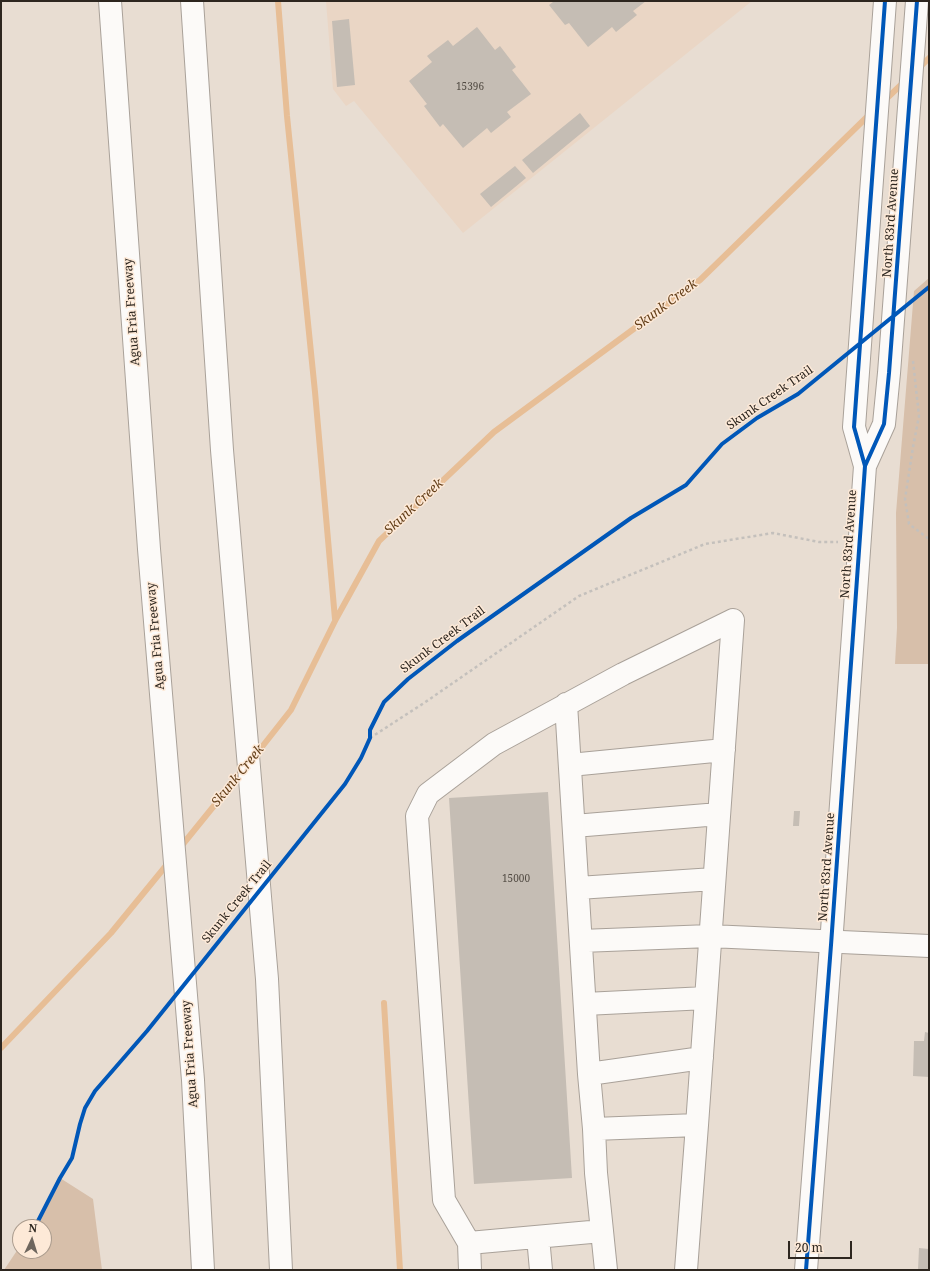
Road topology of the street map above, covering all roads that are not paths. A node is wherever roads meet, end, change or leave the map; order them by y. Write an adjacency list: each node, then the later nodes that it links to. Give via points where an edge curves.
1 (110, 1): 26 (main road, Agua Fria Freeway, via 149,549 193,1080)
2 (192, 1): 27 (main road, via 222,450 267,979)
3 (885, 1): 5 (main road, North 83rd Avenue, via 854,427)
4 (917, 1): 5 (main road, North 83rd Avenue, via 890,373 884,424)
5 (865, 466): 15 (main road, North 83rd Avenue)
6 (566, 704): 7 (main road, via 733,620); 8 (main road); 25 (main road, via 494,744 428,794 417,816 444,1200)
7 (724, 750): 8 (main road); 9 (main road)
8 (570, 765): 10 (main road)
9 (719, 814): 10 (main road); 11 (main road)
10 (574, 826): 12 (main road)
11 (714, 879): 12 (main road); 13 (main road)
12 (578, 888): 14 (main road)
13 (710, 936): 14 (main road); 15 (main road); 17 (main road)
14 (581, 941): 18 (main road)
15 (831, 942): 16 (main road); 32 (main road, North 83rd Avenue)
16 (929, 946)
17 (706, 998): 18 (main road); 19 (main road)
18 (585, 1004): 20 (main road)
19 (702, 1058): 20 (main road); 21 (main road)
20 (590, 1074): 22 (main road)
21 (697, 1125): 22 (main road); 31 (main road)
22 (594, 1129): 23 (main road)
23 (602, 1231): 24 (main road); 30 (main road)
24 (538, 1237): 25 (main road); 29 (main road)
25 (468, 1243): 28 (main road)
26 (203, 1270)
27 (281, 1270)
28 (470, 1270)
29 (541, 1270)
30 (606, 1270)
31 (686, 1270)
32 (806, 1270)

